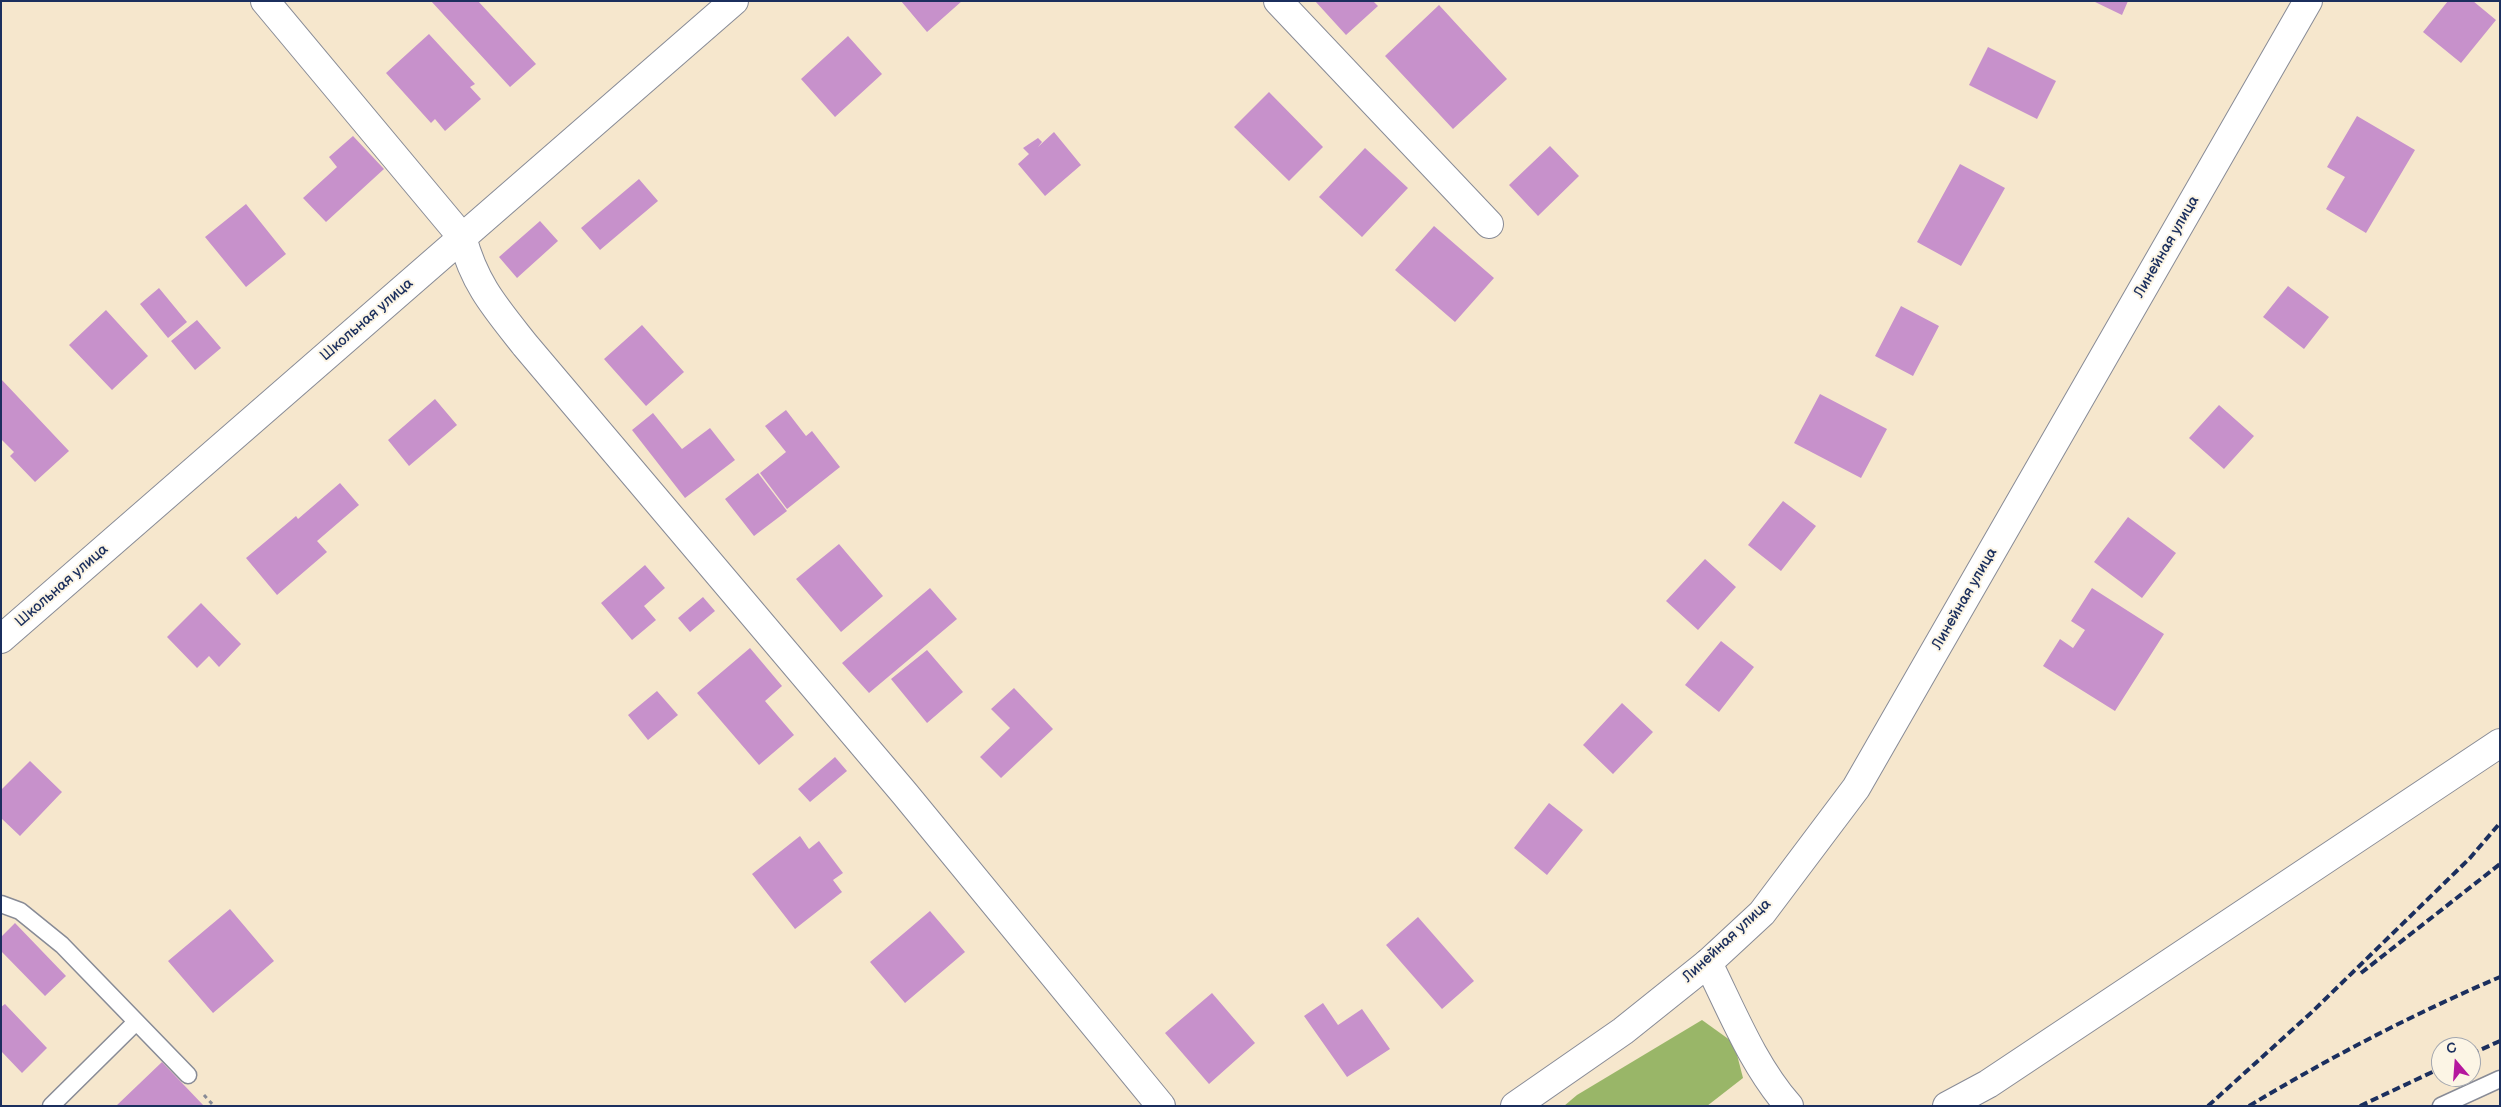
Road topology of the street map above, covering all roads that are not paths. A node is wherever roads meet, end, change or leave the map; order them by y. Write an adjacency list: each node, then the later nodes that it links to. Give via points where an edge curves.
1 (264, 1): 6 (street)
2 (734, 1): 6 (street, Школьная улица)
3 (1278, 1): 5 (street)
4 (2308, 1): 10 (street, Линейная улица, via 1856,788 1762,912)
5 (1489, 224)
6 (462, 237): 7 (street, Школьная улица); 15 (street, via 468,261 481,288 525,345 905,794)
7 (1, 639)
8 (2500, 743): 18 (street, via 1988,1084)
9 (1, 904): 11 (lane, via 20,911 62,945)
10 (1708, 963): 16 (street, Линейная улица, via 1623,1031); 17 (street, via 1758,1062)
11 (136, 1022): 12 (lane); 14 (lane)
12 (188, 1075)
13 (2500, 1079): 19 (lane)
14 (51, 1106)
15 (1161, 1106)
16 (1514, 1106)
17 (1788, 1106)
18 (1947, 1106)
19 (2441, 1106)

